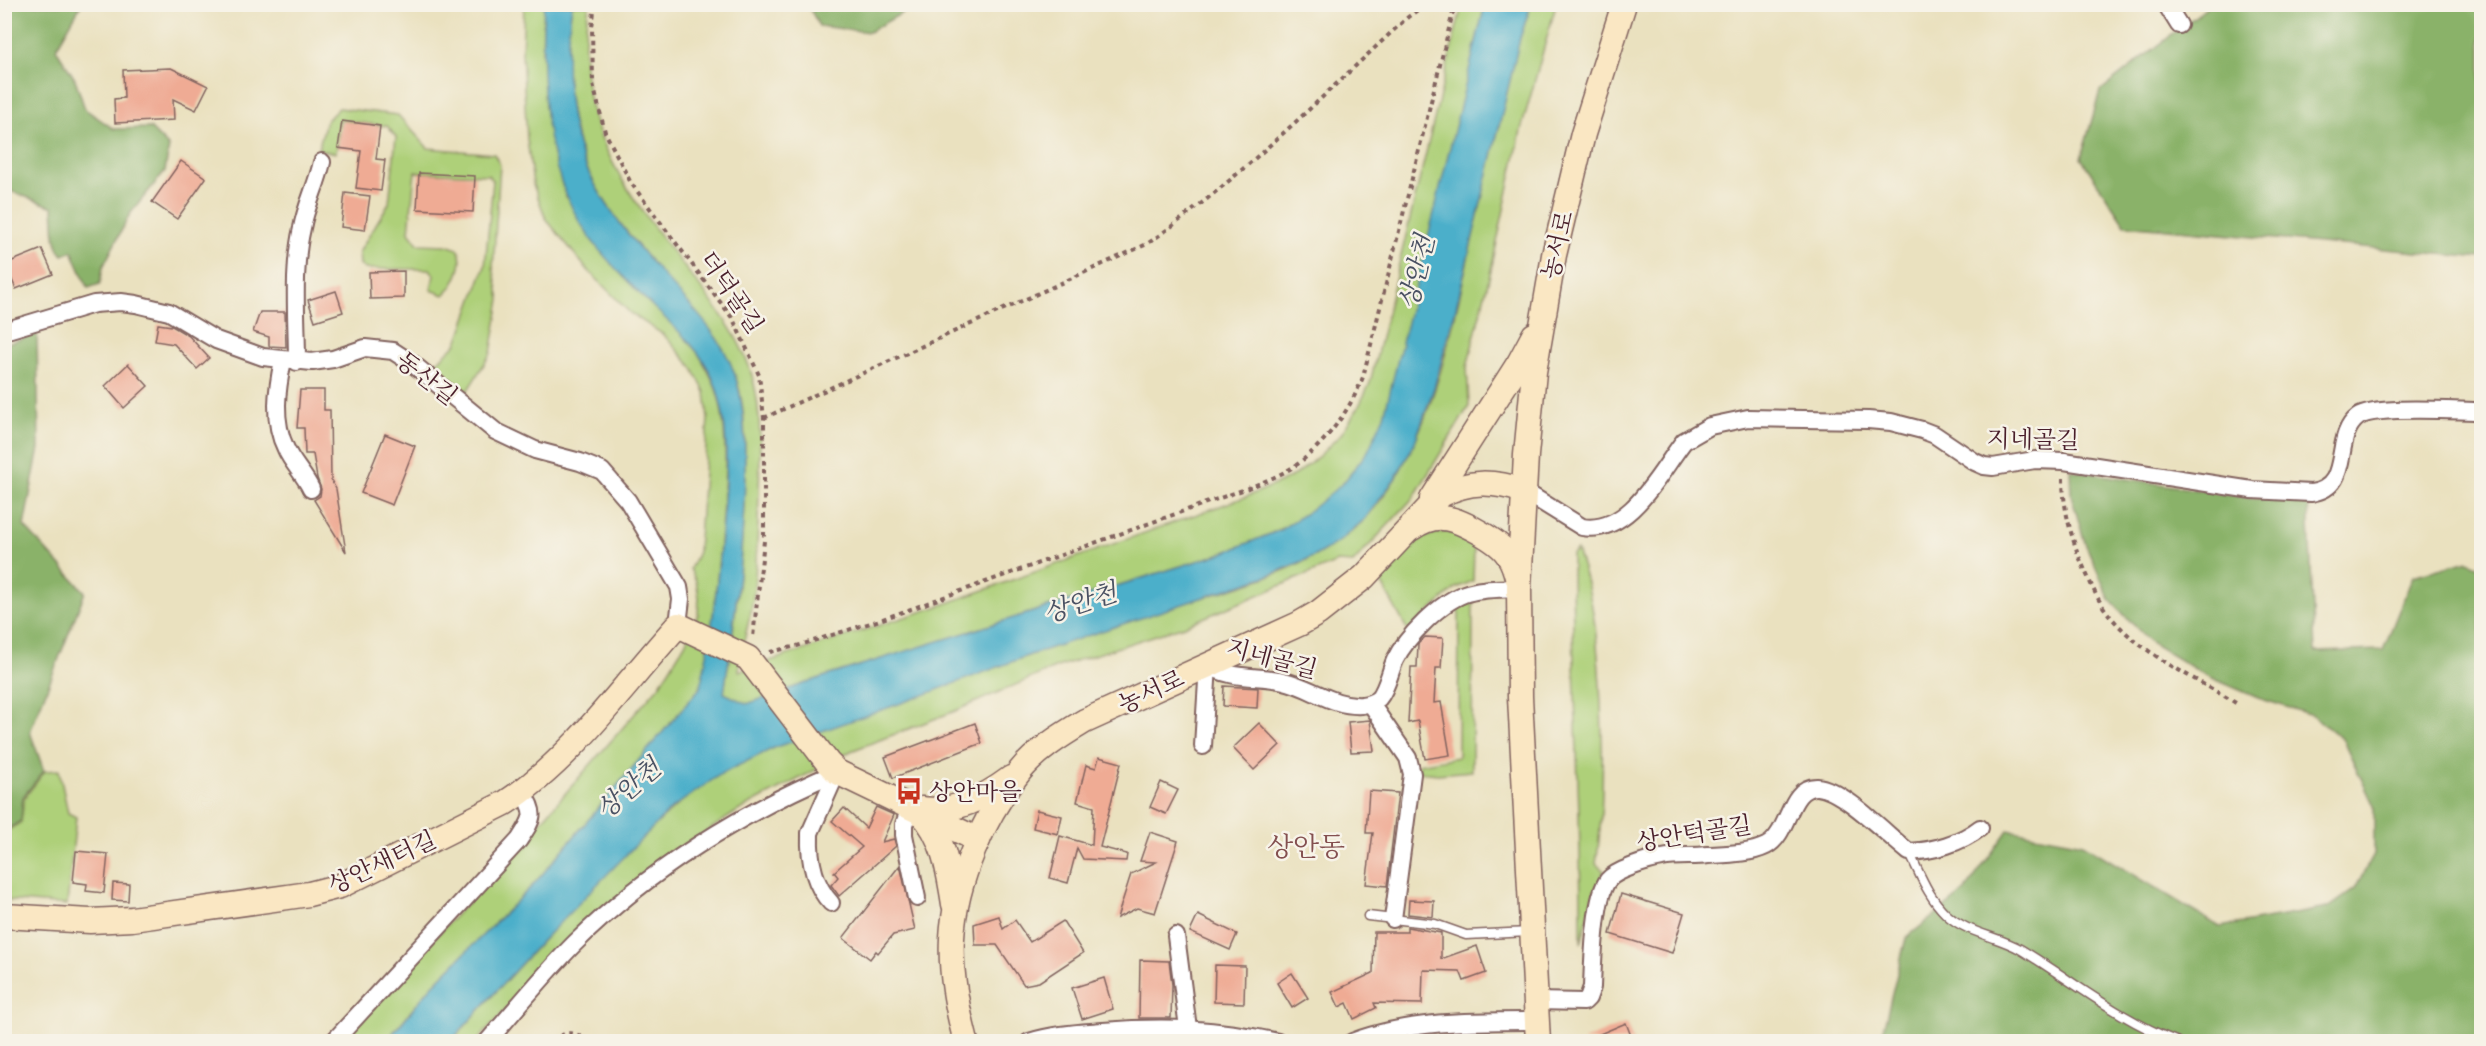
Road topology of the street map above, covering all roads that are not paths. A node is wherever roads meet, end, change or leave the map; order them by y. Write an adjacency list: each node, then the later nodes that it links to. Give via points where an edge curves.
1 (1624, 4): 5 (street, 농서로, via 1584,134)
2 (2166, 4): 3 (street)
3 (2179, 25)
4 (322, 162): 7 (street, via 298,252)
5 (1544, 310): 10 (street, 농서로, via 1534,372); 11 (street, via 1529,346)
6 (4, 331): 7 (street, 동산길, via 94,304 136,304 169,312 236,349)
7 (290, 361): 9 (street, via 278,387 278,421 286,451); 14 (street, 동산길, via 324,361 365,348 393,351 495,431 535,450 602,471 628,501 674,577)
8 (2481, 411): 10 (street, 지네골길, via 2368,412 2352,423 2335,481 2321,492 2311,493 2252,490 2064,461 1984,466 1935,435 1891,422 1807,417 1749,418 1719,423 1694,433 1636,506 1605,527 1582,527)
9 (311, 489)
10 (1524, 491): 11 (street, 농서로, via 1490,482 1473,483 1441,495); 13 (street, 농서로)
11 (1424, 512): 12 (street, 농서로)
12 (1405, 533): 13 (street, via 1433,518 1460,523 1502,548 1513,563); 15 (street, 농서로, via 1364,577 1318,613)
13 (1519, 588): 16 (street, via 1463,594 1432,616 1396,657 1383,692); 31 (street, 농서로)
14 (684, 627): 18 (street, via 748,659); 20 (street, 상안새터길, via 558,760)
15 (1209, 665): 16 (street, 지네골길, via 1224,674 1286,681 1340,703); 17 (street); 19 (street, 농서로, via 1085,721 1047,746)
16 (1371, 704): 30 (street, via 1408,758 1412,774)
17 (1203, 746)
18 (833, 767): 21 (street); 26 (street, via 809,844 816,881); 37 (street, via 686,852 650,879 574,943)
19 (1020, 771): 21 (street, via 990,793 963,805 940,810); 23 (street, 농서로)
20 (522, 792): 28 (street, 상안새터길, via 340,885 309,894 132,919 72,921); 36 (street, via 532,808 532,818 519,840)
21 (914, 807): 23 (street); 25 (street, via 904,824 904,835); 27 (street, via 932,826 941,846)
22 (1980, 828): 24 (street, via 1942,847)
23 (978, 840): 27 (street, 농서로)
24 (1909, 852): 33 (street, 상안턱골길, via 1856,807 1819,787 1798,794 1781,832 1765,846 1655,859 1613,874 1602,890 1588,998); 42 (lane, via 1936,904 1948,916 2018,948 2116,1012)
25 (917, 898)
26 (831, 903)
27 (954, 915): 38 (street, 농서로, via 952,964)
28 (4, 916)
29 (1368, 916): 30 (lane)
30 (1393, 919): 31 (lane, via 1435,924 1466,935)
31 (1531, 932): 33 (street, 농서로)
32 (1176, 936): 34 (street)
33 (1536, 1021): 41 (street, 상안턱골길, via 1420,1025)
34 (1188, 1028): 35 (street); 39 (street, via 1077,1033)
35 (1206, 1035): 40 (street)
36 (333, 1041)
37 (487, 1041)
38 (966, 1041)
39 (1029, 1041)
40 (1278, 1041)
41 (1352, 1041)
42 (2178, 1041)

